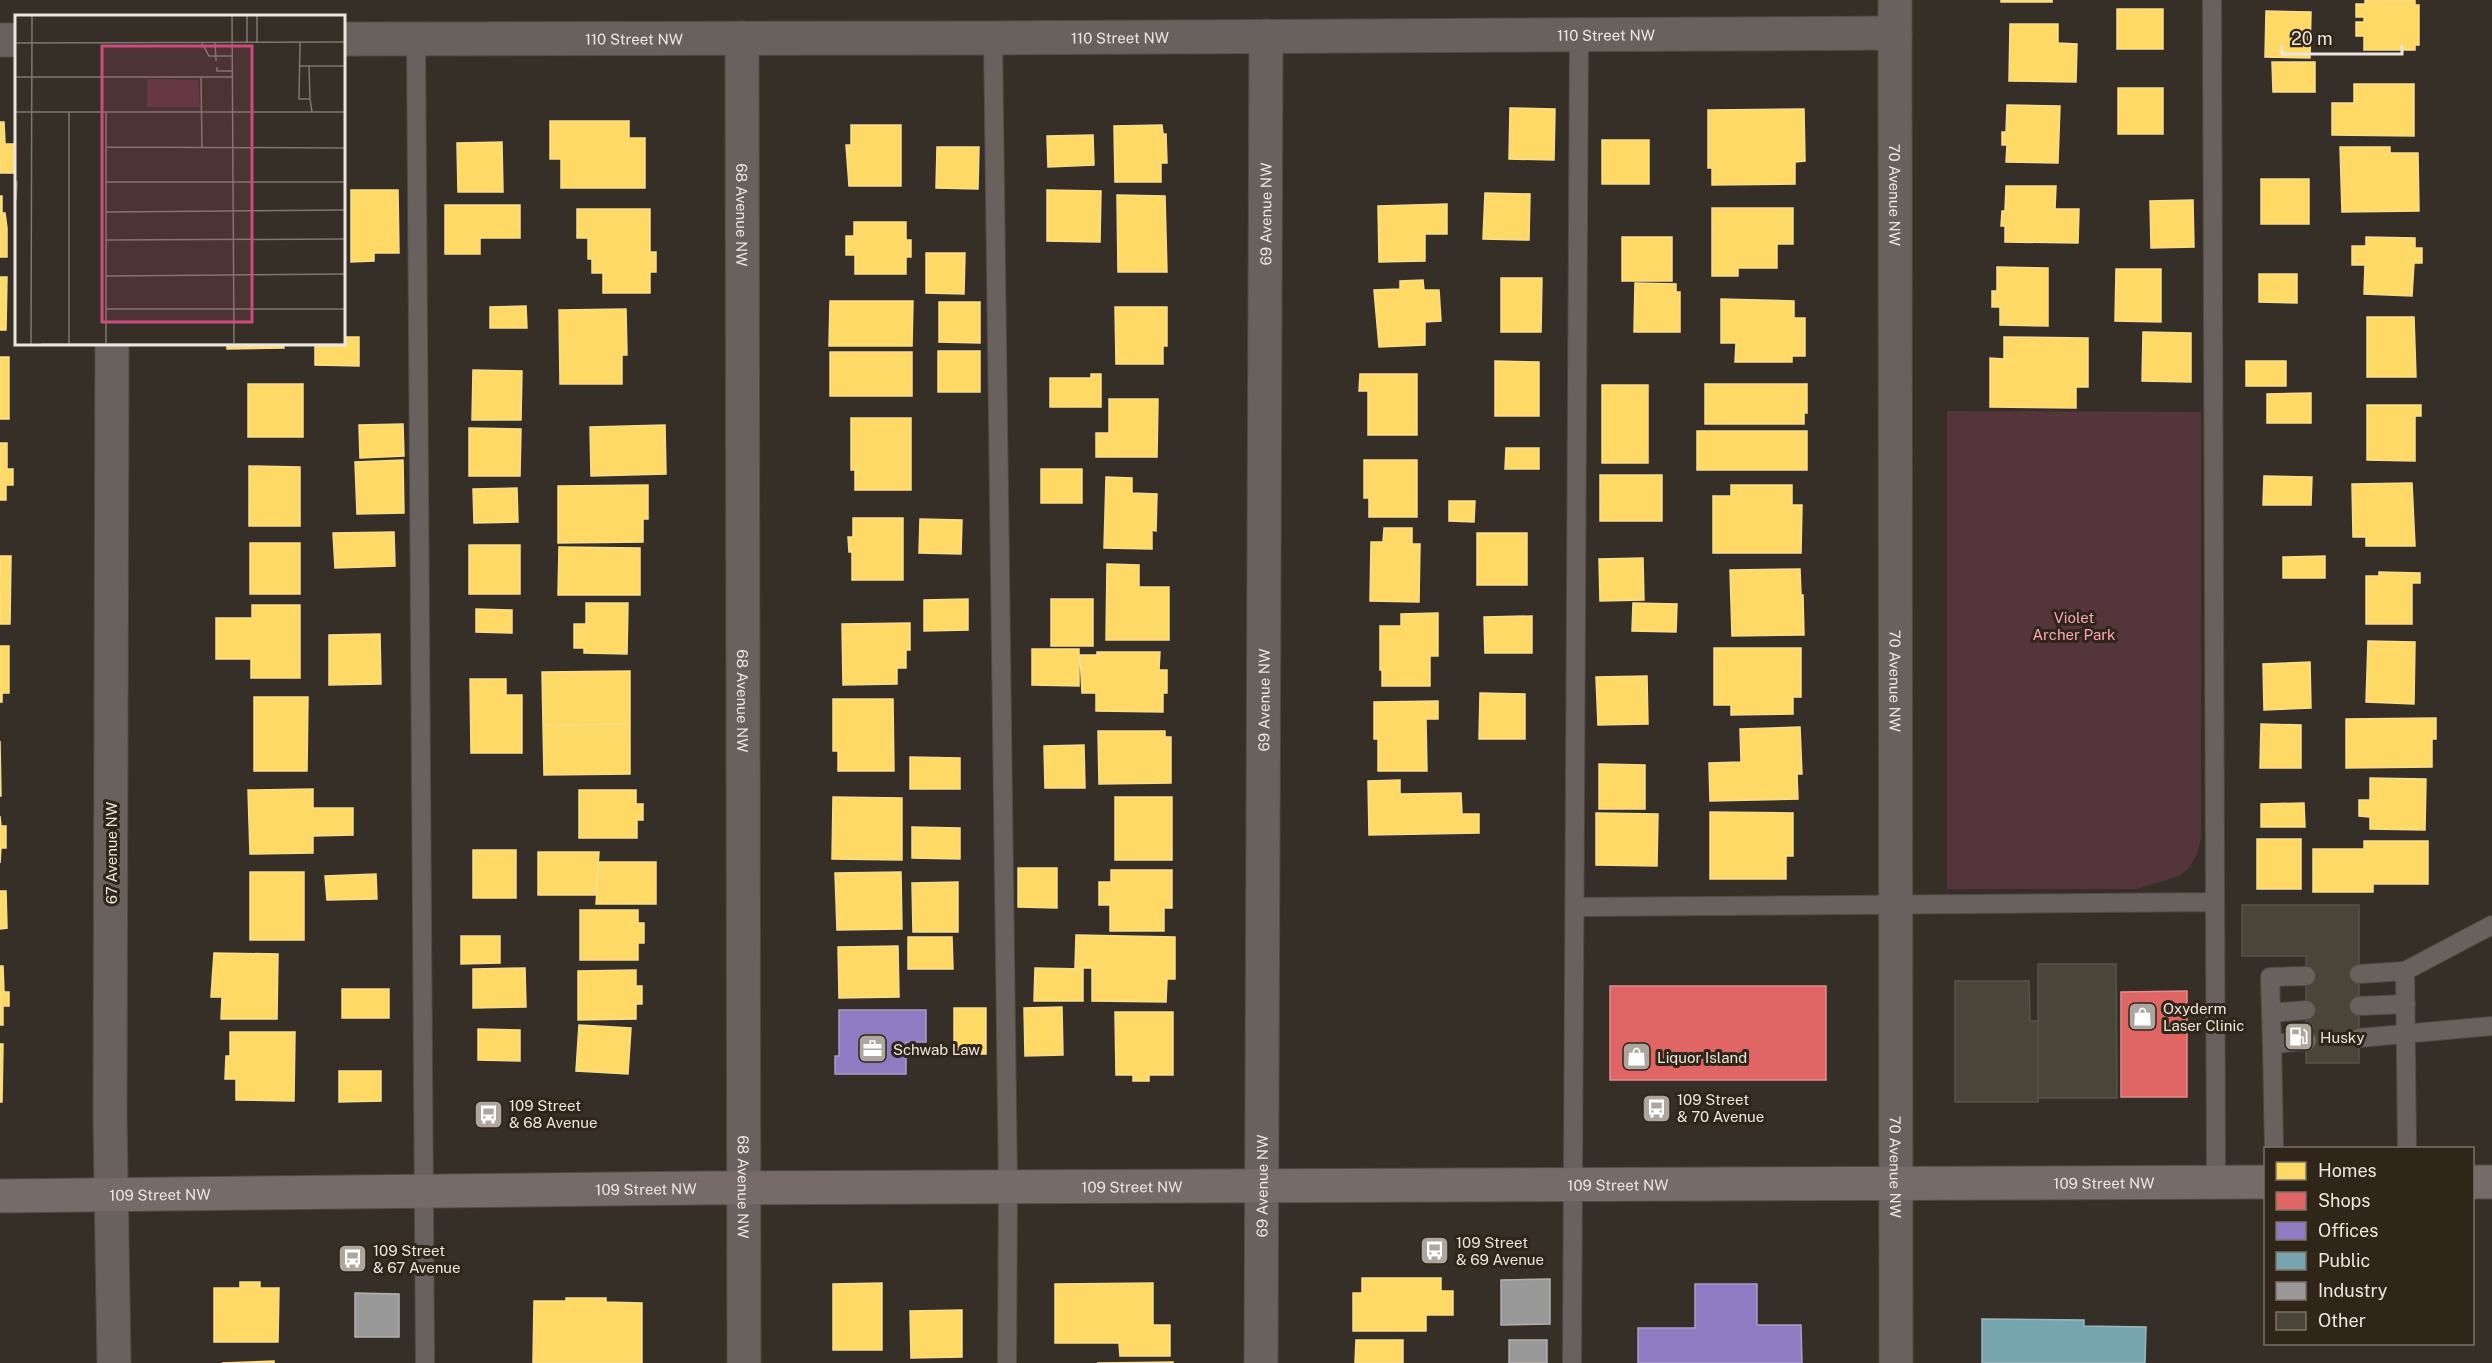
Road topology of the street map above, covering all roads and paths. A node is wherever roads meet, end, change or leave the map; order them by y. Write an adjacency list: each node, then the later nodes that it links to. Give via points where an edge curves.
1 (1895, 0): 3 (street, 70 Avenue NW)
2 (2212, 0): 11 (lane)
3 (1895, 33): 4 (street, 110 Street NW); 12 (street, 70 Avenue NW)
4 (1579, 35): 5 (street, 110 Street NW); 13 (lane)
5 (1266, 36): 8 (street, 110 Street NW); 36 (street, 69 Avenue NW)
6 (416, 38): 7 (street, 110 Street NW); 9 (street, 110 Street NW); 38 (lane)
7 (742, 38): 8 (street, 110 Street NW); 37 (street, 68 Avenue NW)
8 (993, 38): 35 (lane)
9 (345, 39)
10 (112, 345): 39 (street, 67 Avenue NW)
11 (2214, 902): 12 (lane); 29 (lane)
12 (1895, 904): 13 (lane); 33 (street, 70 Avenue NW)
13 (1575, 907): 34 (lane)
14 (2492, 925): 15 (lane)
15 (2405, 971): 16 (lane); 18 (lane)
16 (2359, 974)
17 (2306, 976): 21 (lane, via 2270,977)
18 (2406, 1004): 19 (lane); 23 (lane)
19 (2359, 1006)
20 (2306, 1010): 21 (lane)
21 (2271, 1013): 26 (lane)
22 (2492, 1026): 23 (lane)
23 (2406, 1034): 24 (lane); 28 (lane)
24 (2359, 1038)
25 (2307, 1041): 26 (lane)
26 (2272, 1044): 27 (lane)
27 (2274, 1147)
28 (2407, 1147)
29 (2216, 1182): 30 (main road, 109 Street NW); 33 (main road, 109 Street NW)
30 (2264, 1182)
31 (2474, 1182): 32 (main road)
32 (2492, 1182)
33 (1897, 1184): 34 (main road, 109 Street NW); 47 (street, 70 Avenue NW)
34 (1572, 1185): 36 (main road, 109 Street NW); 46 (lane)
35 (1008, 1186): 36 (main road, 109 Street NW); 37 (main road, 109 Street NW); 44 (lane)
36 (1261, 1186): 45 (street, 69 Avenue NW)
37 (744, 1188): 38 (main road, 109 Street NW); 43 (street, 68 Avenue NW)
38 (425, 1192): 39 (main road, 109 Street NW); 42 (lane)
39 (112, 1195): 40 (main road, 109 Street NW); 41 (street, 67 Avenue NW)
40 (0, 1196)
41 (114, 1363)
42 (425, 1363)
43 (744, 1363)
44 (1007, 1363)
45 (1261, 1363)
46 (1572, 1363)
47 (1896, 1363)

